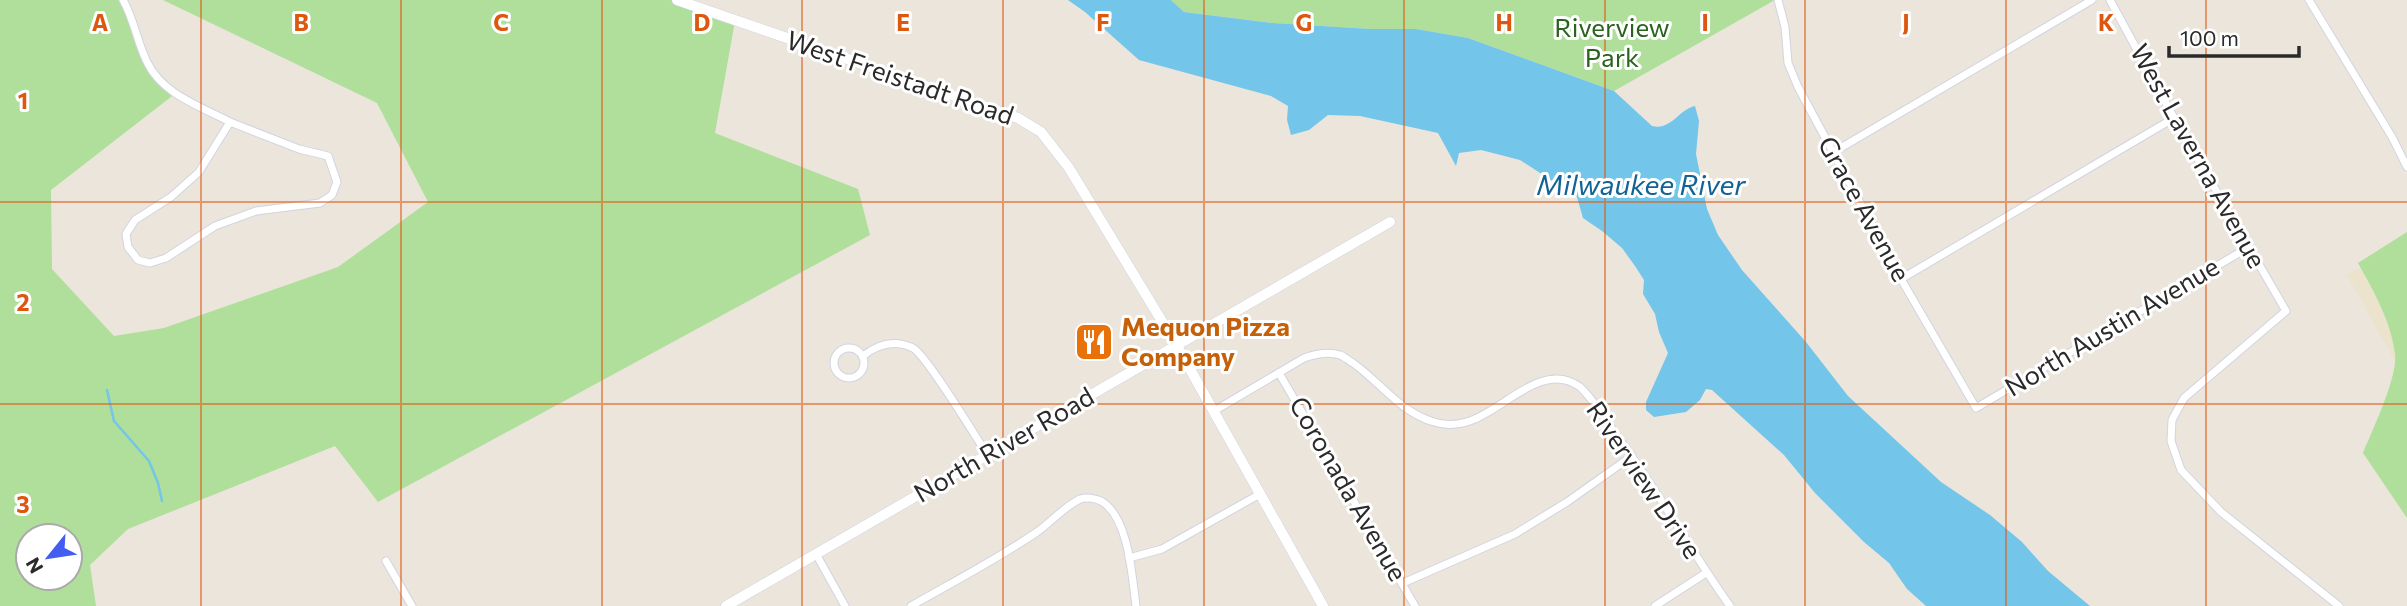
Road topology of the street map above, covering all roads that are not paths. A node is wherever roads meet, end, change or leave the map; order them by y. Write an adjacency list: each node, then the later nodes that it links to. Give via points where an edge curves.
1 (123, 0): 8 (street, via 156,77 166,88)
2 (677, 0): 14 (street, West Freistadt Road, via 1018,118 1041,132 1069,168)
3 (1778, 0): 9 (street, Grace Avenue, via 1788,63)
4 (2092, 0): 9 (street)
5 (2110, 0): 7 (street, West Laverna Avenue)
6 (2309, 0): 10 (street)
7 (2174, 118): 12 (street, West Laverna Avenue); 13 (street)
8 (230, 122): 8 (street, via 199,172 172,197 135,220 126,234 128,247 138,260 150,263 166,258 215,226 256,211 320,203 332,195 337,182 328,156)
9 (1832, 153): 13 (street, Grace Avenue)
10 (2407, 167)
11 (1390, 222): 14 (street, North River Road)
12 (2249, 247): 17 (street, North Austin Avenue); 36 (street, West Laverna Avenue, via 2286,311 2184,398 2172,419 2174,455 2181,470 2221,512)
13 (1901, 279): 17 (street, Grace Avenue)
14 (1177, 346): 18 (street, West Freistadt Road); 19 (street, North River Road)
15 (863, 356): 15 (street, via 852,347 841,349 834,368 853,378 862,371); 19 (street, via 876,346 895,343 915,349)
16 (1279, 373): 18 (street, Riverview Drive); 20 (street, Riverview Drive, via 1318,353 1341,355 1413,413 1449,424 1486,414 1539,382 1568,380 1588,397); 26 (street, Coronada Avenue)
17 (1976, 408)
18 (1214, 411): 21 (street, West Freistadt Road)
19 (987, 454): 22 (street, North River Road)
20 (1632, 456): 25 (street, Riverview Drive); 26 (street, via 1515,534)
21 (1260, 494): 23 (street, via 1162,549); 32 (street, West Freistadt Road)
22 (816, 554): 28 (street, North River Road); 29 (street)
23 (1129, 558): 30 (street, via 1110,510 1102,501 1087,498); 31 (street)
24 (386, 561): 27 (street)
25 (1706, 573): 34 (street); 35 (street, Riverview Drive)
26 (1403, 583): 33 (street, Coronada Avenue)
27 (412, 606)
28 (726, 606)
29 (845, 606)
30 (911, 606)
31 (1136, 606)
32 (1323, 606)
33 (1415, 606)
34 (1654, 606)
35 (1730, 606)
36 (2339, 606)

